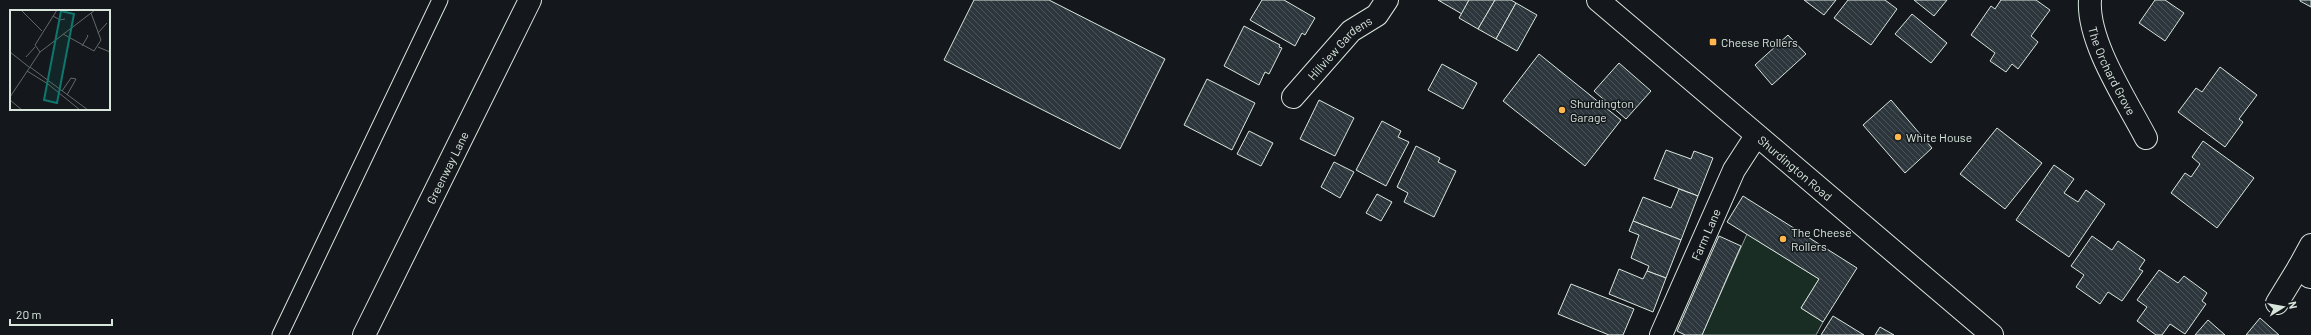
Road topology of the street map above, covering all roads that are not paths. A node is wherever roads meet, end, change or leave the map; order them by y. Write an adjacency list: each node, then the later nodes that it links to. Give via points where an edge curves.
1 (440, 0): 12 (lane)
2 (530, 0): 13 (street, Greenway Lane)
3 (1387, 0): 6 (street, Hillview Gardens, via 1377,15 1351,30)
4 (1598, 0): 7 (street, Shurdington Road)
5 (2090, 0): 8 (street, The Orchard Grove, via 2091,21 2100,49)
6 (1293, 97)
7 (1756, 136): 14 (street, Farm Lane, via 1734,170); 15 (street, Shurdington Road)
8 (2146, 138)
9 (2311, 245): 10 (street)
10 (2305, 272): 11 (street)
11 (2277, 303)
12 (280, 335)
13 (364, 335)
14 (1661, 335)
15 (1992, 335)

